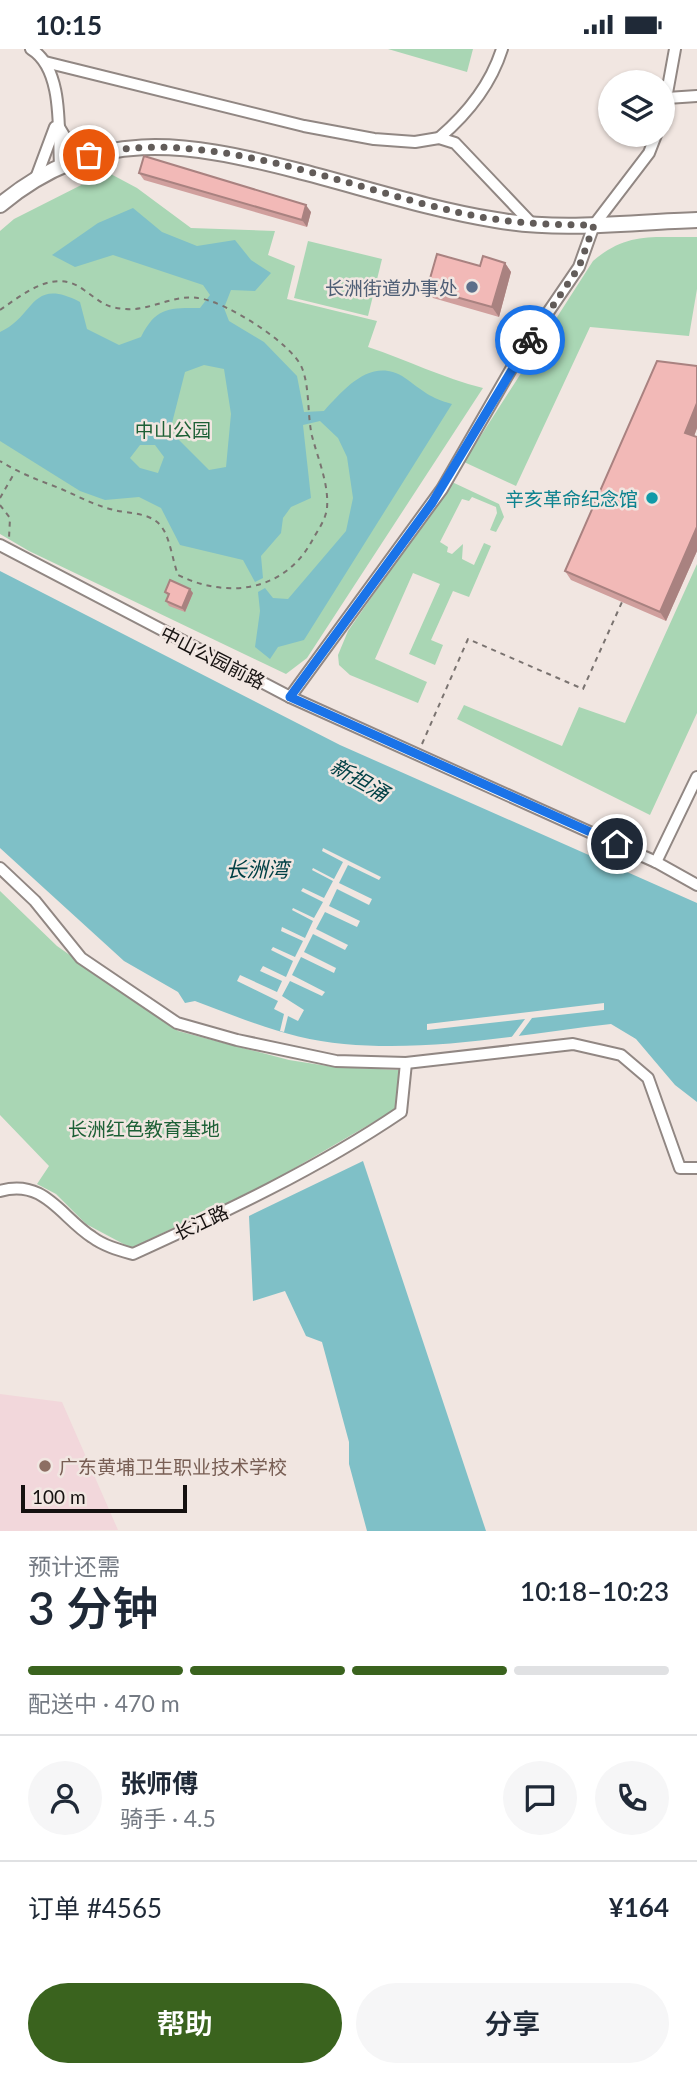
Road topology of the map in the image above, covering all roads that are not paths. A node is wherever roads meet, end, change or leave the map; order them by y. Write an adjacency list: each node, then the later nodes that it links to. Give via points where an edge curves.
1 (31, 49): 4 (street)
2 (502, 49): 9 (street, via 463,118)
3 (674, 49): 5 (street)
4 (45, 62): 8 (street); 9 (street, via 316,128 374,139 415,142)
5 (671, 70)
6 (697, 96): 7 (street)
7 (675, 97)
8 (57, 121): 11 (street, via 68,142); 12 (street); 13 (street)
9 (439, 138): 16 (street, via 455,143)
10 (651, 147): 17 (street)
11 (89, 155): 12 (main road); 16 (main road, via 132,147 195,148 457,212)
12 (60, 165): 13 (main road)
13 (36, 178): 14 (main road)
14 (0, 205)
15 (697, 220): 17 (main road)
16 (532, 224): 17 (main road)
17 (594, 225): 19 (street, via 579,267 521,352 442,489)
18 (2, 546): 19 (street, 中山公园前路)
19 (290, 697): 21 (street, 中山公园前路)
20 (697, 777): 21 (street)
21 (656, 862): 23 (street, 中山公园前路)
22 (0, 868): 24 (street, via 35,901 81,958 177,1023 237,1041 336,1061)
23 (697, 885)
24 (406, 1063): 25 (street, via 573,1044 621,1055 648,1078 680,1168); 26 (street, 长江路, via 401,1112 265,1192 133,1254 91,1237 38,1191)
25 (697, 1168)
26 (0, 1191)

